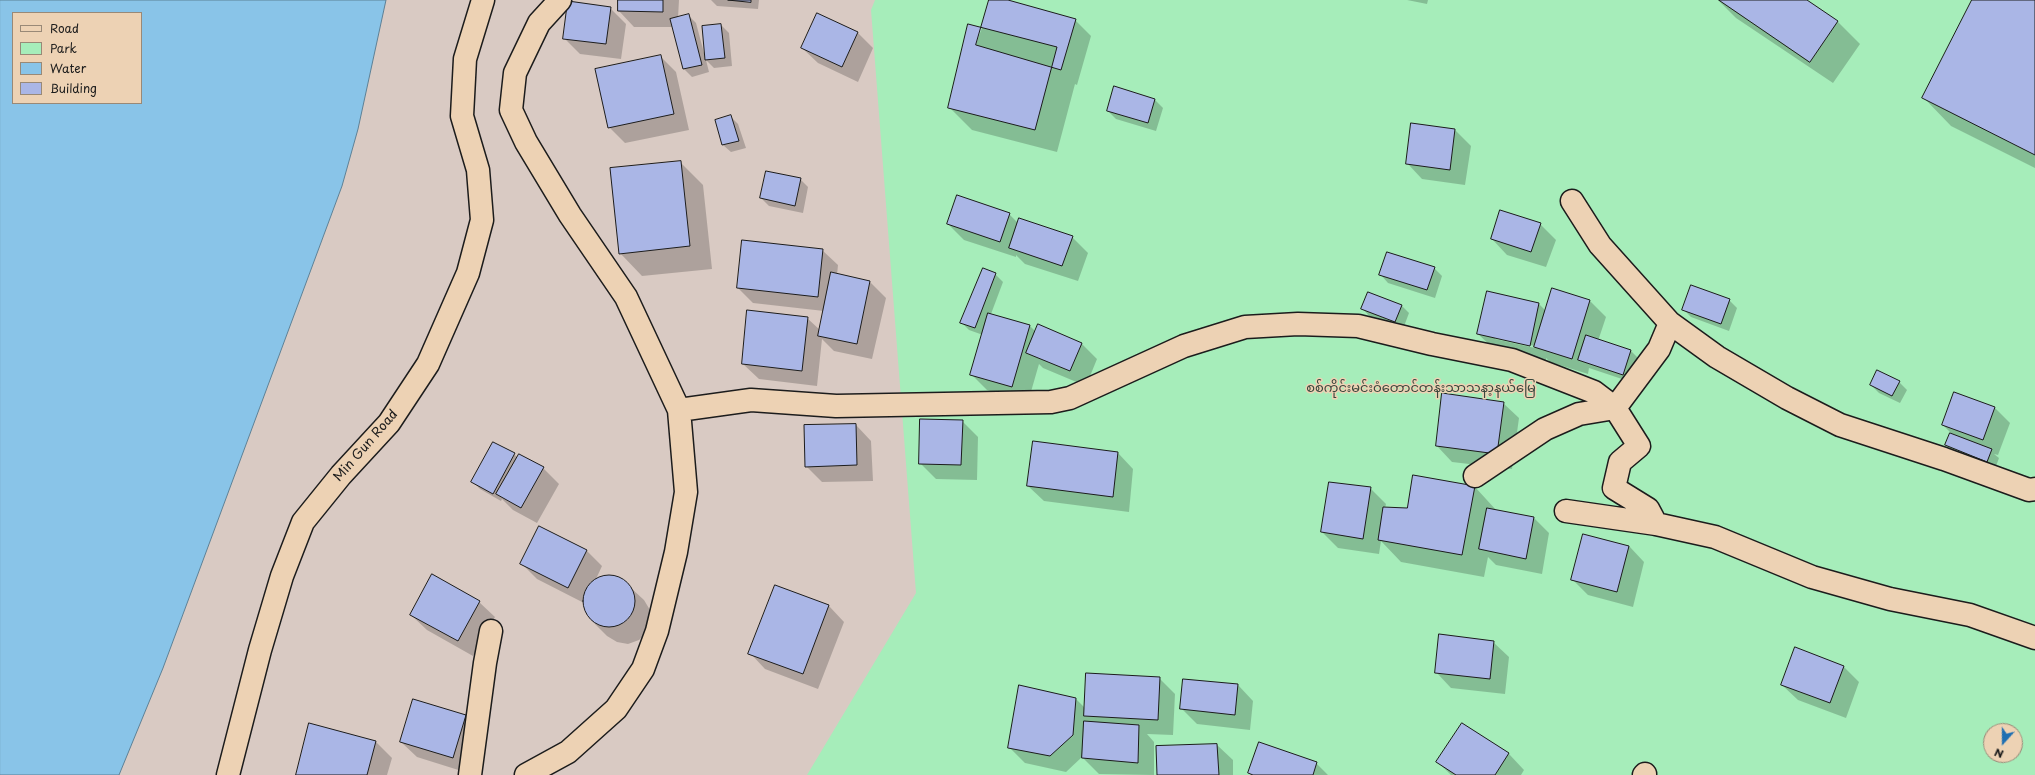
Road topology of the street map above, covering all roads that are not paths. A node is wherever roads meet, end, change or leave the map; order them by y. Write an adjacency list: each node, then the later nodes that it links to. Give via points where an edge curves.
1 (483, 0): 13 (street, Min Gun Road, via 465,59 463,88 462,116 478,170 482,220 468,273 428,364 390,423 341,474 303,522 282,576 260,650)
2 (560, 0): 6 (street, via 539,23 515,73 511,110 526,142 570,214 626,297)
3 (1572, 201): 4 (street, via 1600,245)
4 (1670, 323): 5 (street, via 1659,349); 8 (street, via 1717,357 1787,398 1840,425 2029,490)
5 (1615, 408): 6 (street, via 1594,392 1512,360 1358,326 1298,324 1245,327 1192,344 1070,398 1051,402 836,406 751,400); 7 (street, via 1579,414 1545,428); 10 (street, via 1639,446 1620,462 1614,488 1648,509)
6 (679, 410): 15 (street, via 686,492 676,552 657,631 643,669 616,709 568,752)
7 (1475, 476)
8 (2035, 489)
9 (1566, 511): 10 (street)
10 (1656, 524): 12 (street, via 1715,538 1826,581 1890,599 1970,615)
11 (492, 631): 14 (street, via 485,663)
12 (2035, 638)
13 (228, 775)
14 (470, 775)
15 (526, 775)

